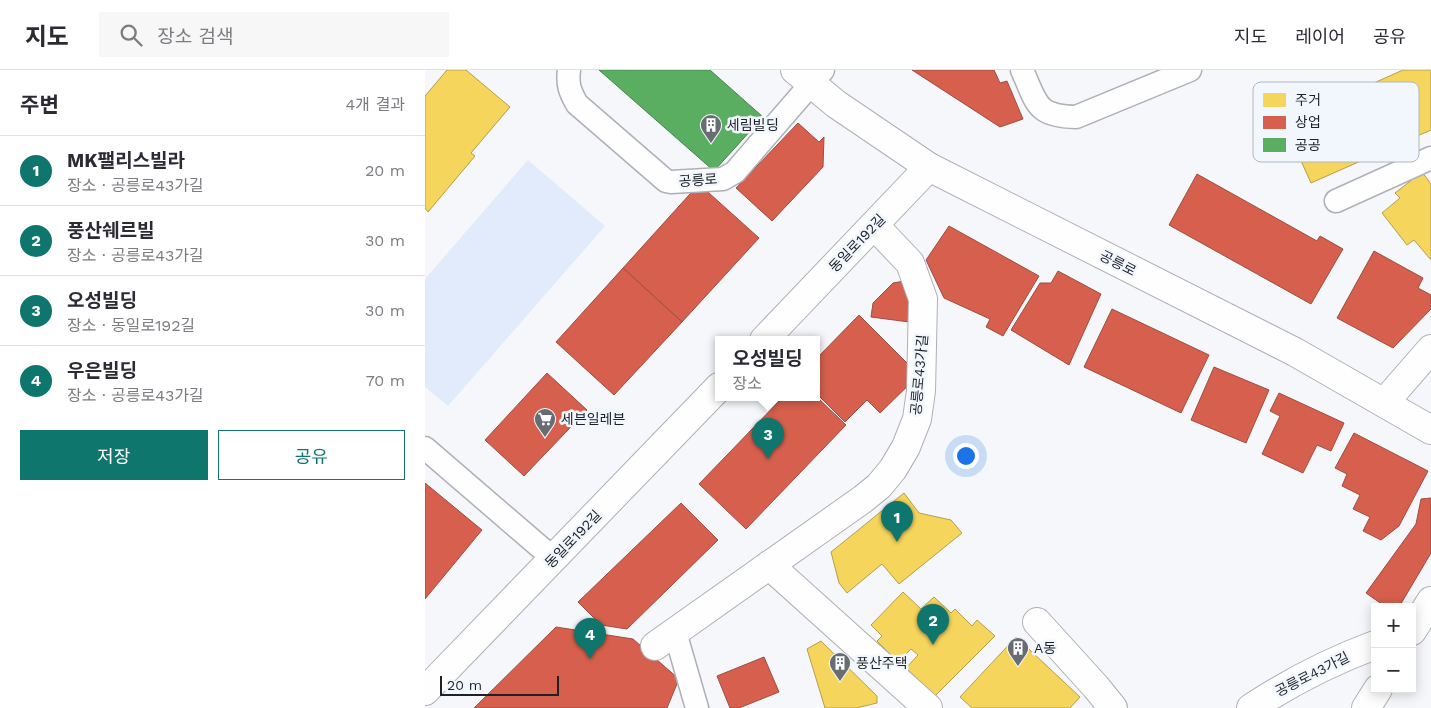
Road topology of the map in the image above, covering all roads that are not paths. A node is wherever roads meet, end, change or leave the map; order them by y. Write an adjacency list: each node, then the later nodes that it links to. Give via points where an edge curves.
1 (569, 70): 4 (lane, 공릉로, via 567,82 577,104 666,182 723,179 735,172)
2 (1022, 70): 3 (lane, via 1042,109 1057,116 1076,116)
3 (1190, 70)
4 (810, 75): 6 (street, 공릉로, via 837,104)
5 (1431, 158): 7 (lane)
6 (929, 167): 8 (street, 동일로192길); 12 (street, 공릉로, via 1295,352)
7 (1336, 201)
8 (874, 225): 9 (street, 동일로192길); 16 (street, 공릉로43가길, via 910,263 923,299 921,390 917,419 893,470 879,486)
9 (768, 336)
10 (1431, 350): 12 (street)
11 (715, 390): 15 (street, 동일로192길)
12 (1384, 403): 13 (street, 공릉로)
13 (1431, 430)
14 (425, 448): 15 (lane)
15 (554, 559): 22 (street, 동일로192길)
16 (769, 565): 20 (street, 공릉로43가길); 25 (street)
17 (1431, 601): 19 (street)
18 (1037, 622): 26 (street)
19 (1416, 625)
20 (665, 639): 24 (lane, 공릉로43가길)
21 (1371, 647): 27 (street, 공릉로43가길, via 1319,668)
22 (425, 691)
23 (1375, 693): 28 (street)
24 (697, 708)
25 (928, 708)
26 (1113, 708)
27 (1251, 708)
28 (1366, 708)

